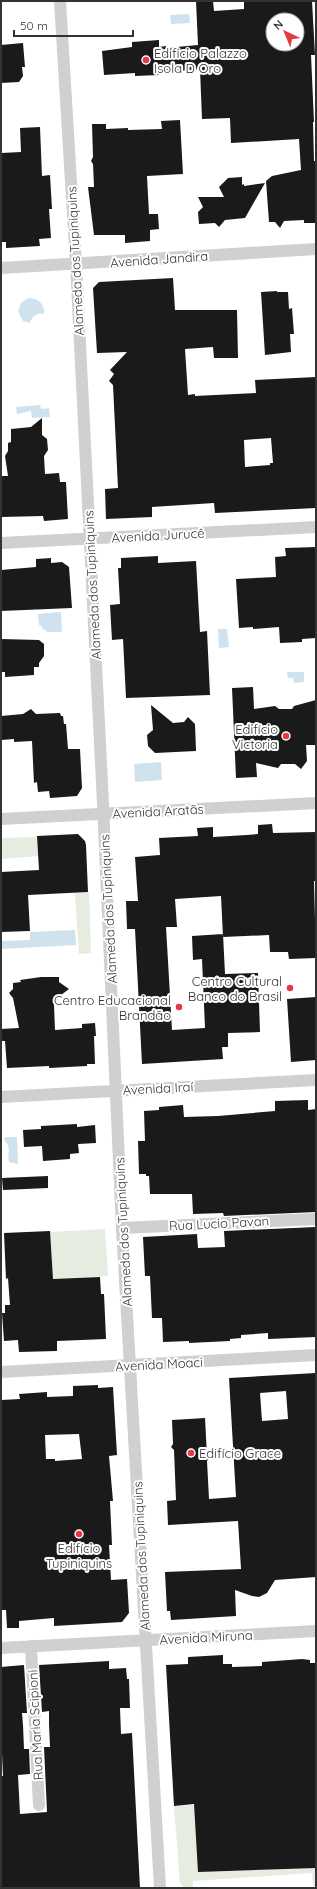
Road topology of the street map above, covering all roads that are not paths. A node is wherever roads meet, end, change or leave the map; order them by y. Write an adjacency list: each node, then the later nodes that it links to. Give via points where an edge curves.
1 (60, 1): 3 (street, Alameda dos Tupiniquins)
2 (316, 249): 3 (street, Avenida Jandira)
3 (76, 264): 4 (street, Avenida Jandira); 6 (street, Alameda dos Tupiniquins)
4 (1, 268)
5 (316, 527): 6 (street, Avenida Jurucê)
6 (90, 538): 7 (street, Avenida Jurucê); 9 (street, Alameda dos Tupiniquins)
7 (1, 543)
8 (316, 803): 9 (street, Avenida Aratãs)
9 (103, 814): 10 (street, Avenida Aratãs); 12 (street, Alameda dos Tupiniquins)
10 (1, 819)
11 (316, 1080): 12 (street, Avenida Iraí)
12 (116, 1090): 13 (street, Avenida Iraí); 15 (street, Alameda dos Tupiniquins)
13 (1, 1097)
14 (316, 1219): 15 (street, Rua Lucio Pavan)
15 (122, 1228): 17 (street, Alameda dos Tupiniquins)
16 (316, 1355): 17 (street, Avenida Moaci)
17 (131, 1365): 18 (street, Avenida Moaci); 20 (street, Alameda dos Tupiniquins)
18 (1, 1372)
19 (316, 1631): 20 (street, Avenida Miruna)
20 (145, 1640): 21 (street, Avenida Miruna); 24 (street, Alameda dos Tupiniquins)
21 (31, 1646): 22 (street, Avenida Miruna); 23 (street, Rua Maria Scipioni)
22 (1, 1648)
23 (40, 1805)
24 (160, 1888)

